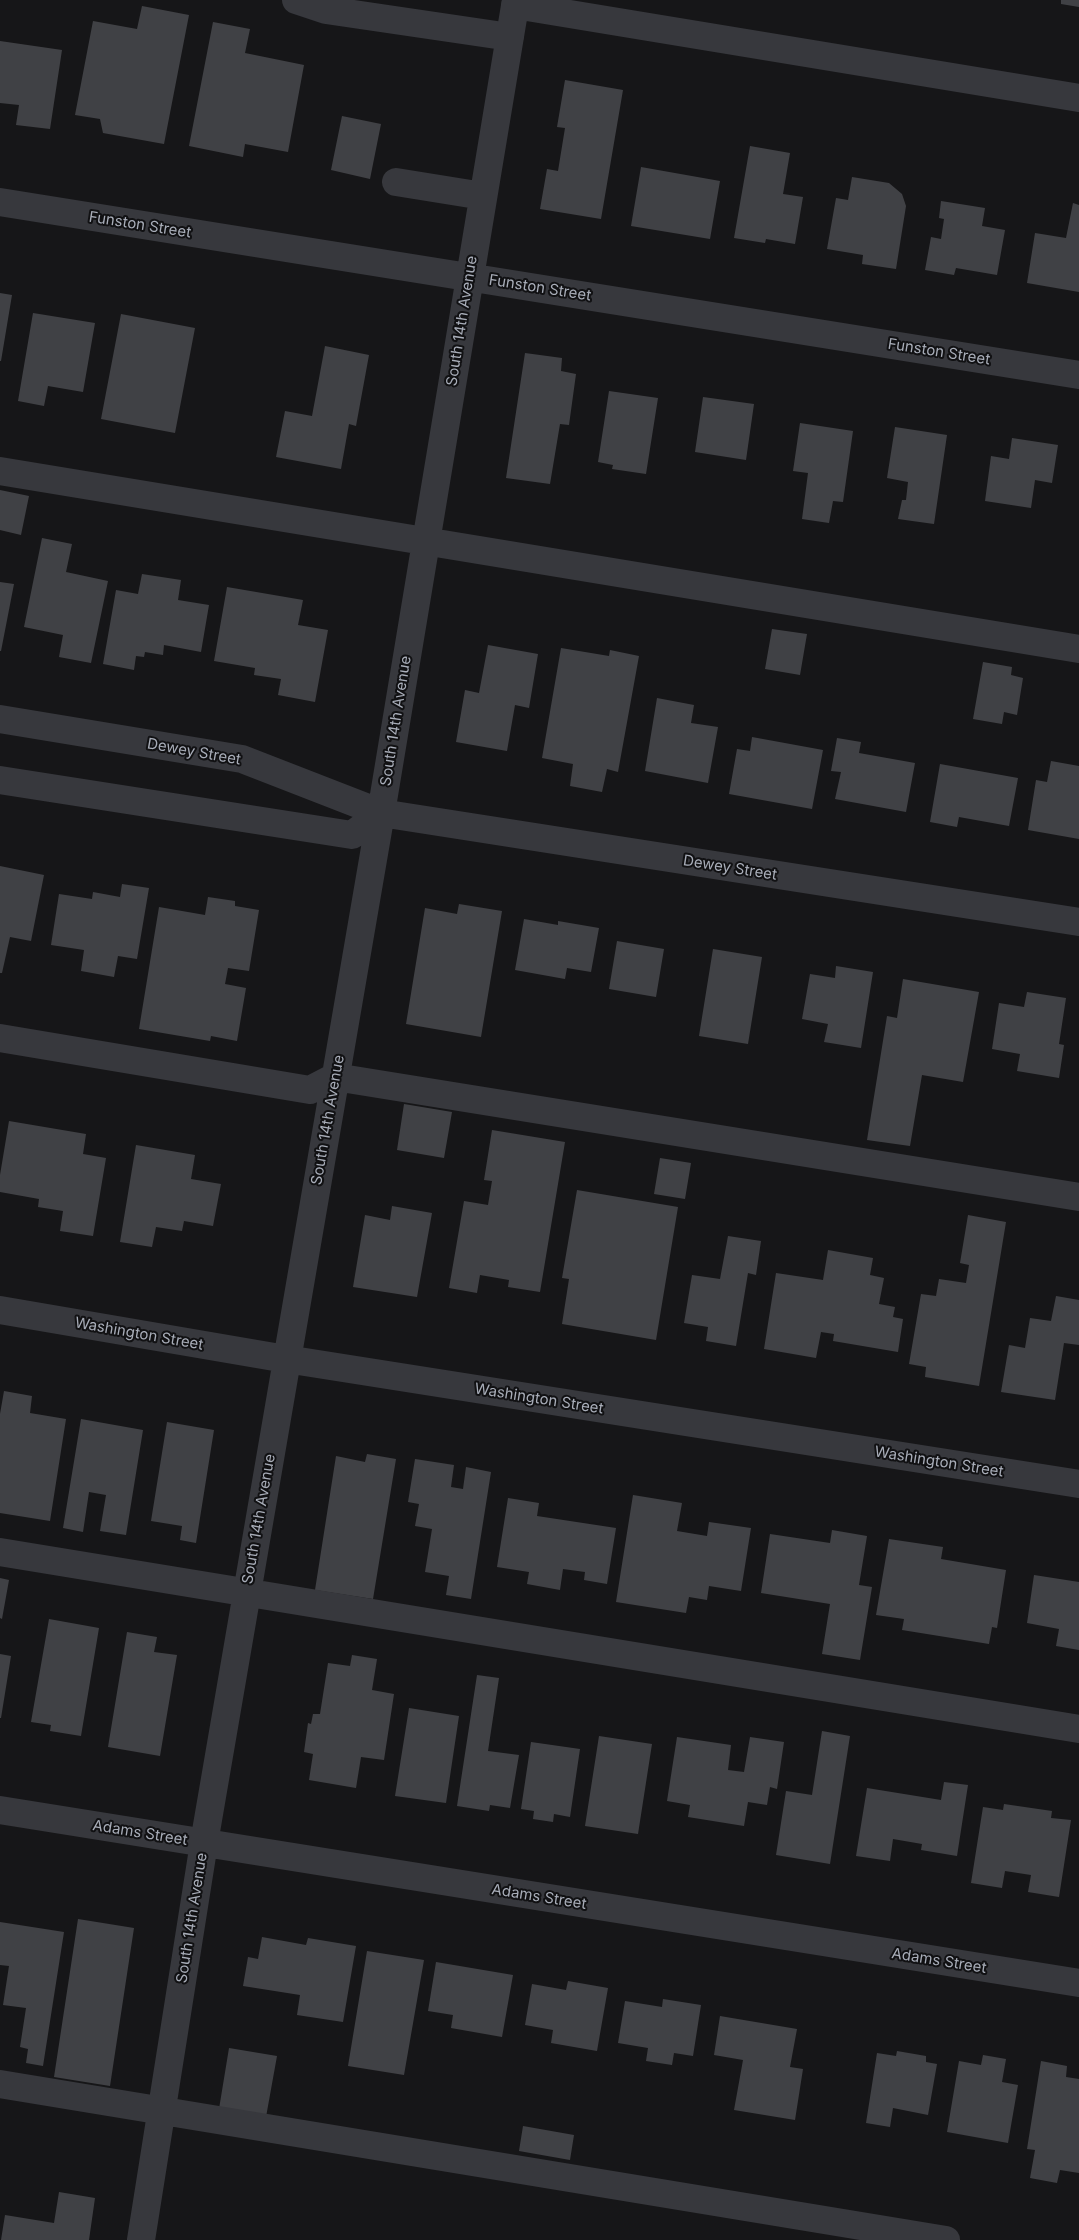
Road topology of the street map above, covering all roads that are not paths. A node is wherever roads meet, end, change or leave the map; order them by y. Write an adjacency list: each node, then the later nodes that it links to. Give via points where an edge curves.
1 (296, 0): 3 (street, via 326,10)
2 (516, 2): 3 (street, South 14th Avenue); 4 (street)
3 (510, 37): 6 (street, South 14th Avenue)
4 (1079, 98)
5 (396, 182): 6 (street)
6 (483, 196): 8 (street, South 14th Avenue)
7 (0, 202): 8 (street, Funston Street)
8 (469, 277): 9 (street, Funston Street); 11 (street, South 14th Avenue)
9 (1079, 375)
10 (0, 471): 11 (street)
11 (425, 542): 12 (street); 15 (street, South 14th Avenue)
12 (1079, 649)
13 (0, 719): 15 (street, Dewey Street, via 242,759)
14 (0, 780): 15 (street, via 352,835)
15 (381, 813): 16 (street, Dewey Street); 18 (street, South 14th Avenue)
16 (1079, 922)
17 (0, 1038): 18 (street, via 310,1090)
18 (335, 1077): 19 (street); 21 (street, South 14th Avenue)
19 (1079, 1197)
20 (0, 1310): 21 (street, Washington Street)
21 (286, 1359): 22 (street, Washington Street); 24 (street, South 14th Avenue)
22 (1079, 1484)
23 (0, 1552): 24 (street)
24 (247, 1592): 25 (street); 27 (street, South 14th Avenue)
25 (1079, 1729)
26 (0, 1810): 27 (street, Adams Street)
27 (204, 1843): 28 (street, Adams Street); 30 (street, South 14th Avenue)
28 (1079, 1983)
29 (0, 2084): 30 (street)
30 (161, 2111): 31 (street, South 14th Avenue); 32 (street)
31 (141, 2240)
32 (946, 2240)

